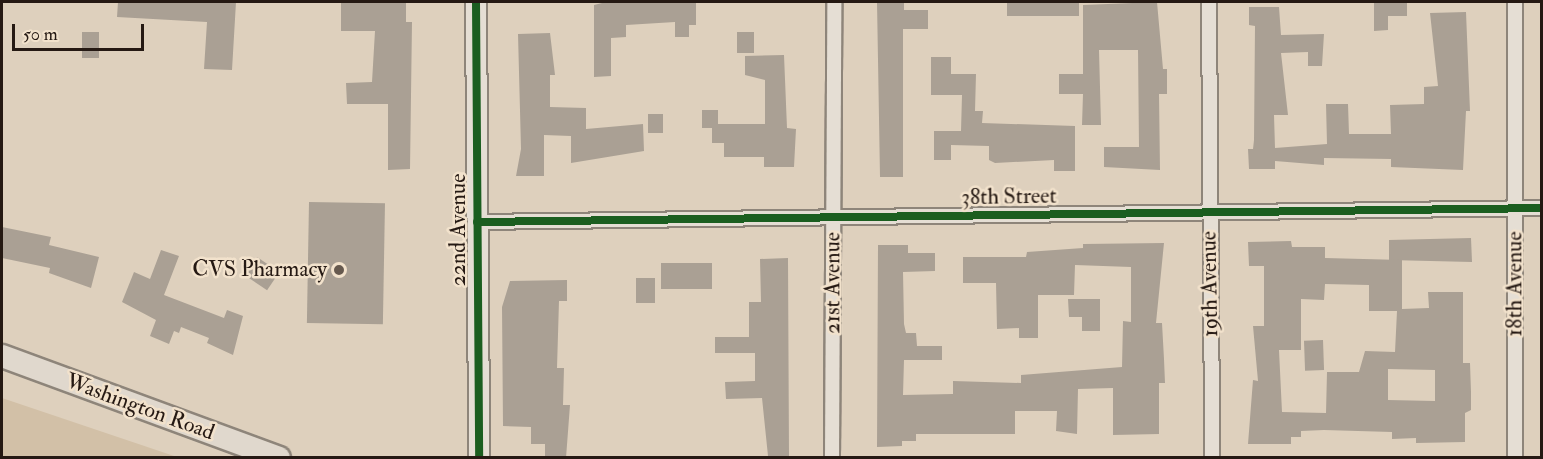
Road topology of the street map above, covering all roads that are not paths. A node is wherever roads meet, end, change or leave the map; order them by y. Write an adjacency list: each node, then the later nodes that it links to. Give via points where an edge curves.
1 (476, 2): 9 (street, 22nd Avenue)
2 (834, 2): 8 (street, 21st Avenue)
3 (1209, 2): 7 (street, 19th Avenue)
4 (1515, 2): 6 (street, 18th Avenue)
5 (1542, 208): 6 (street, 38th Street)
6 (1515, 209): 7 (street, 38th Street); 15 (street, 18th Avenue)
7 (1209, 213): 8 (street, 38th Street); 14 (street, 19th Avenue)
8 (834, 217): 9 (street, 38th Street); 13 (street, 21st Avenue)
9 (477, 222): 12 (street, 22nd Avenue)
10 (2, 356): 11 (main road, Washington Road)
11 (279, 458)
12 (478, 458)
13 (832, 458)
14 (1212, 458)
15 (1515, 458)

